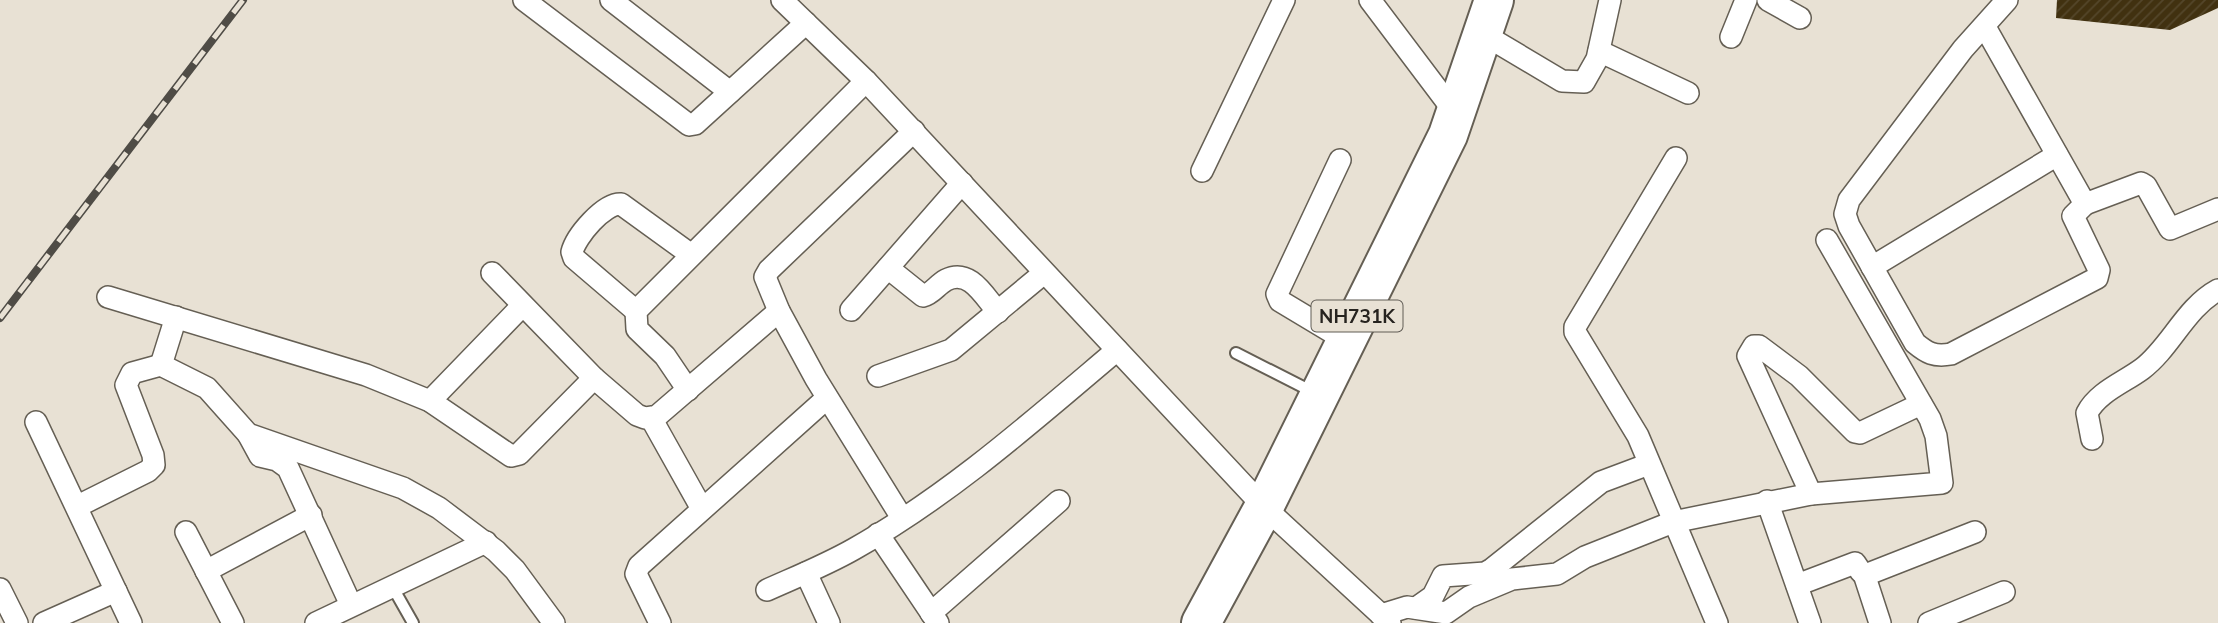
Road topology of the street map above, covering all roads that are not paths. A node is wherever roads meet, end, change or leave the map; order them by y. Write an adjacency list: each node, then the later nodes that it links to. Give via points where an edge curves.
1 (524, 0): 17 (street, via 683,123 695,124)
2 (611, 0): 17 (street)
3 (782, 0): 12 (street)
4 (1284, 0): 24 (street)
5 (1370, 0): 19 (street)
6 (1611, 0): 15 (street)
7 (1746, 0): 14 (street)
8 (1768, 0): 11 (street)
9 (2007, 0): 13 (street)
10 (1488, 17): 15 (street, via 1563,81 1585,82); 19 (highway, NH731K)
11 (1800, 19)
12 (806, 23): 16 (street); 17 (street)
13 (1984, 27): 21 (street); 30 (street, via 1849,200 1845,214)
14 (1731, 37)
15 (1599, 51): 18 (street)
16 (866, 80): 20 (street); 29 (street)
17 (730, 92)
18 (1688, 93)
19 (1456, 114): 42 (highway, NH731K)
20 (914, 131): 25 (street); 39 (street, via 769,270 767,283)
21 (2057, 155): 26 (street); 30 (street)
22 (1676, 158): 57 (street, via 1575,327 1628,416)
23 (1340, 160): 42 (street, via 1277,294 1280,301)
24 (1202, 171)
25 (962, 183): 31 (street); 33 (street)
26 (2085, 204): 27 (street, via 2141,183 2170,229); 30 (street, via 2073,216 2099,270 2097,278 1951,355 1926,353 1915,343)
27 (2218, 209)
28 (1827, 240): 52 (street)
29 (690, 254): 38 (street); 38 (street, via 621,204 608,208 577,240 574,258)
30 (1872, 267)
31 (887, 268): 37 (street); 40 (street, via 923,296 949,279 968,279)
32 (492, 273): 36 (street)
33 (1044, 273): 40 (street); 43 (street)
34 (2218, 290): 56 (street, via 2188,316 2144,368 2093,402 2087,413)
35 (108, 296): 41 (street)
36 (522, 306): 47 (street); 51 (street)
37 (851, 310)
38 (636, 311): 48 (street, via 637,329 665,356)
39 (779, 311): 48 (street); 50 (street)
40 (998, 312): 46 (street, via 943,355)
41 (176, 317): 45 (street); 51 (street, via 346,368)
42 (1345, 340): 49 (highway, NH731K)
43 (1117, 350): 62 (street); 65 (street, via 1022,431)
44 (1236, 353): 49 (lane)
45 (161, 365): 55 (street, via 207,387); 61 (street, via 132,373 126,385 154,465)
46 (878, 376)
47 (594, 378): 51 (street, via 519,454 511,456); 53 (street, via 637,415)
48 (688, 390): 53 (street)
49 (1318, 395): 62 (highway, NH731K)
50 (827, 398): 63 (street); 65 (street)
51 (430, 401)
52 (1921, 404): 58 (street, via 1934,429 1942,483); 58 (street, via 1855,432 1799,376 1754,346 1748,356)
53 (651, 418): 63 (street)
54 (36, 422): 61 (street)
55 (248, 435): 64 (street, via 260,456 288,468); 70 (street, via 402,488)
56 (2092, 439)
57 (1649, 464): 66 (street); 81 (street, via 1601,482 1492,569 1443,576 1433,596)
58 (1811, 494): 60 (street)
59 (1059, 501): 82 (street)
60 (1767, 502): 66 (street); 74 (street)
61 (78, 506): 77 (street)
62 (1264, 507): 83 (street); 93 (highway, NH731K)
63 (702, 509): 91 (street, via 636,570)
64 (311, 515): 71 (street); 80 (street)
65 (902, 518): 69 (street)
66 (1673, 522): 81 (street, via 1585,556 1557,574 1512,579 1469,597 1446,613); 94 (street)
67 (186, 532): 71 (street)
68 (1975, 532): 73 (street)
69 (878, 534): 72 (street); 82 (street)
70 (486, 542): 75 (street); 90 (street, via 515,570)
71 (206, 571): 87 (street)
72 (806, 573): 78 (street); 92 (street)
73 (1864, 574): 74 (street, via 1855,563); 96 (street)
74 (1797, 585): 95 (street)
75 (392, 586): 80 (street); 89 (lane)
76 (0, 589): 84 (street)
77 (116, 590): 85 (street); 86 (street)
78 (767, 590)
79 (2004, 592): 97 (street)
80 (351, 606): 88 (street)
81 (1416, 608): 83 (street, via 1402,608)
82 (935, 618)
83 (1385, 619)
84 (17, 623)
85 (44, 623)
86 (131, 623)
87 (233, 623)
88 (316, 623)
89 (413, 623)
90 (553, 623)
91 (660, 623)
92 (830, 623)
93 (1201, 623)
94 (1717, 623)
95 (1810, 623)
96 (1880, 623)
97 (1929, 623)

